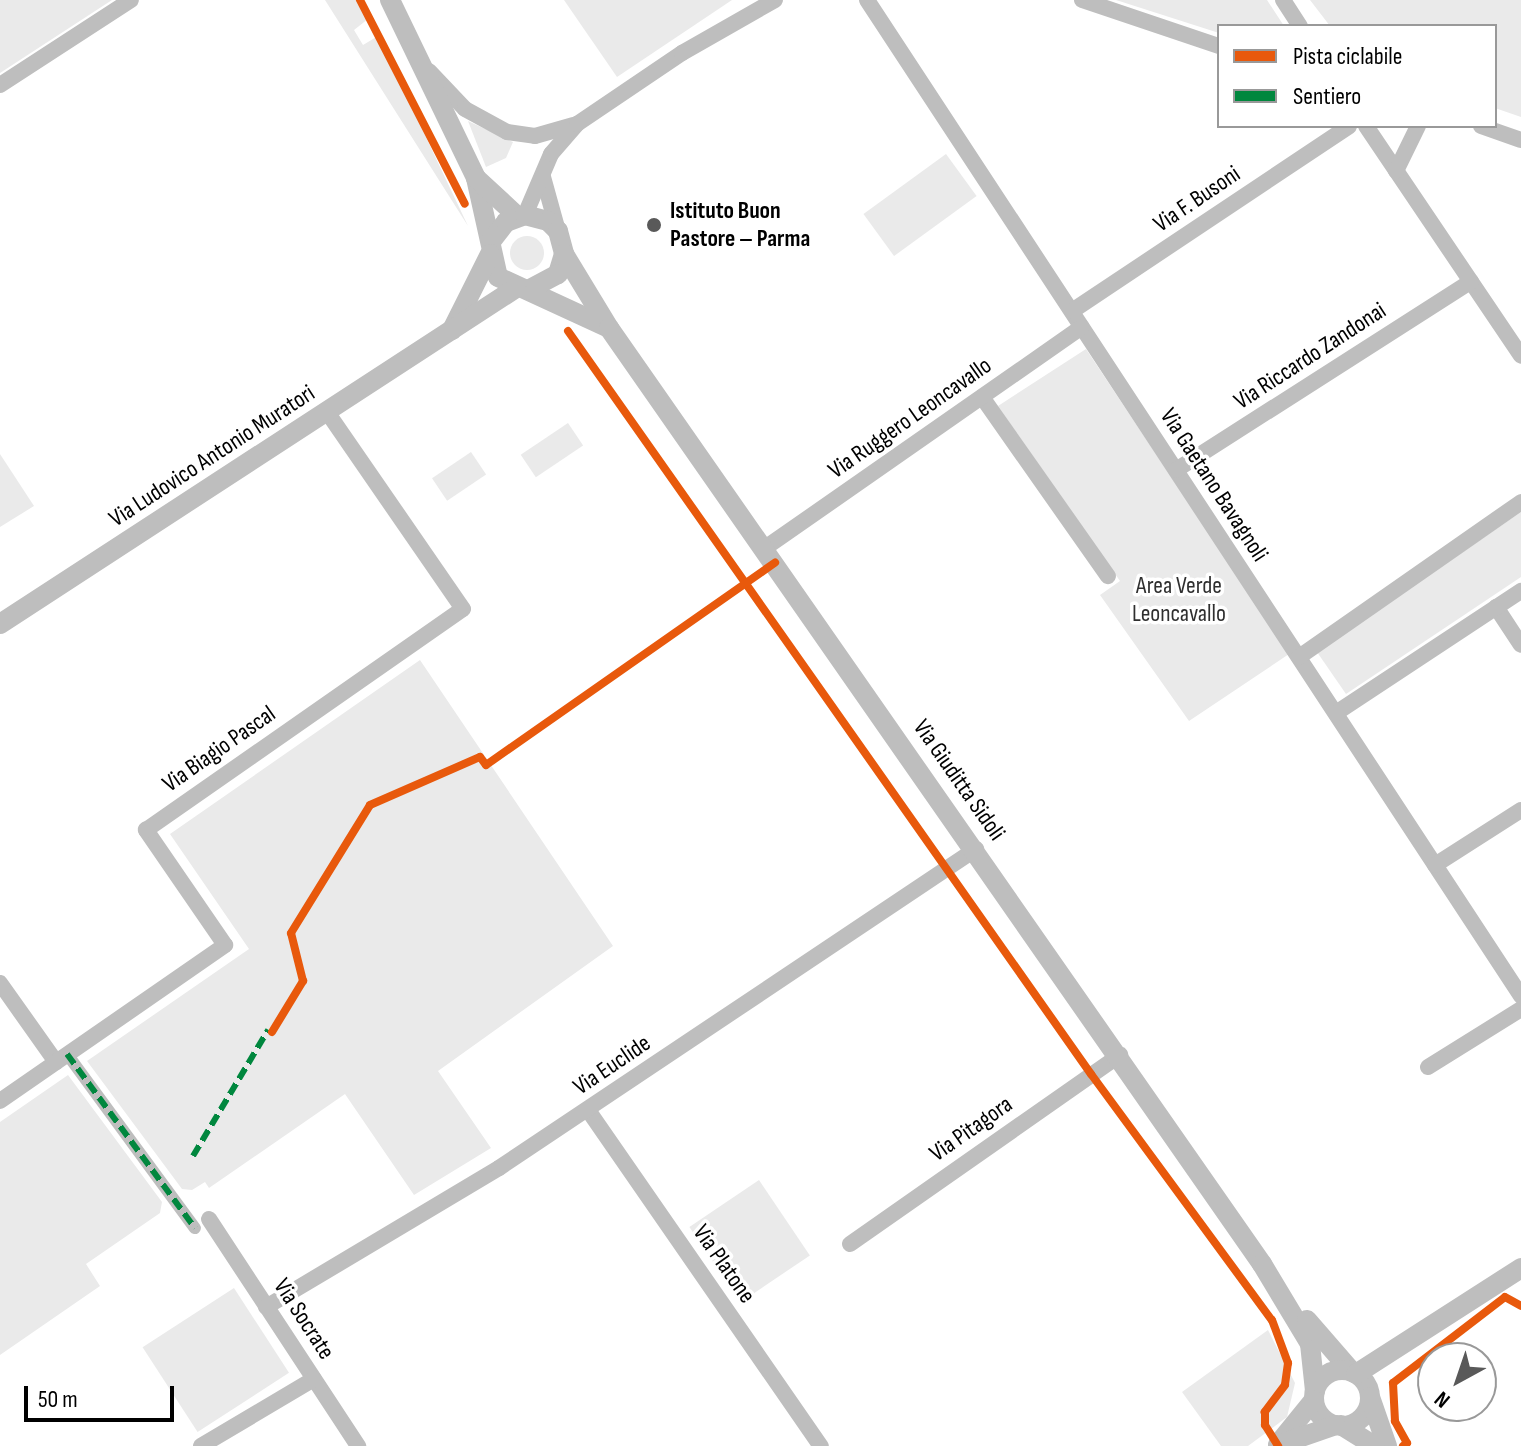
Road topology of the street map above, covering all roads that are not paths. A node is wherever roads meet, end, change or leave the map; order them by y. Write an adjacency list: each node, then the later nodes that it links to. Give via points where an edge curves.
1 (131, 0): 11 (street)
2 (390, 0): 10 (street, Via Giuditta Sidoli)
3 (775, 0): 7 (street)
4 (867, 0): 27 (street, Via Gaetano Bavagnoli)
5 (1082, 0): 9 (street)
6 (1283, 0): 8 (street)
7 (756, 6): 12 (street)
8 (1299, 24)
9 (1217, 45)
10 (414, 48): 12 (street, Via Giuditta Sidoli, via 458,103 500,129 535,136); 20 (street, Via Giuditta Sidoli)
11 (0, 85)
12 (582, 121): 19 (street, via 554,149)
13 (1346, 128): 27 (street, Via F. Busoni)
14 (1367, 128): 18 (street)
15 (1417, 128): 18 (street)
16 (1487, 128): 17 (street)
17 (1521, 140)
18 (1396, 171): 25 (street)
19 (543, 177): 21 (street); 22 (street)
20 (476, 178): 21 (street, Via Giuditta Sidoli); 23 (street, Via Giuditta Sidoli)
21 (521, 216): 22 (street, Via Giuditta Sidoli, via 548,221); 23 (street, via 506,222)
22 (558, 231): 24 (street, Via Giuditta Sidoli)
23 (491, 247): 26 (street, Via Giuditta Sidoli, via 498,277); 30 (street)
24 (564, 254): 26 (street, via 549,283); 29 (street, Via Giuditta Sidoli)
25 (1471, 281): 31 (street); 34 (street, Via Riccardo Zandonai)
26 (522, 289): 29 (street, Via Giuditta Sidoli); 30 (street, Via Ludovico Antonio Muratori)
27 (1072, 311): 28 (street, Via Gaetano Bavagnoli)
28 (1082, 327): 32 (street, Via Ruggero Leoncavallo); 34 (street, Via Gaetano Bavagnoli)
29 (609, 328): 36 (street, Via Giuditta Sidoli)
30 (451, 332): 33 (street, Via Ludovico Antonio Muratori)
31 (1521, 356)
32 (982, 397): 36 (street, Via Ruggero Leoncavallo); 37 (street)
33 (327, 412): 40 (street, Via Ludovico Antonio Muratori); 51 (street, Via Biagio Pascal, via 463,609 146,830 225,945)
34 (1176, 470): 42 (street, Via Gaetano Bavagnoli)
35 (1521, 502): 42 (street)
36 (765, 548): 45 (street, Via Giuditta Sidoli)
37 (1108, 576)
38 (1521, 591): 39 (street)
39 (1496, 607): 41 (street); 43 (street)
40 (0, 624)
41 (1521, 645)
42 (1299, 657): 43 (street, Via Gaetano Bavagnoli)
43 (1336, 713): 46 (street, Via Gaetano Bavagnoli)
44 (1521, 810): 46 (street)
45 (976, 849): 50 (street, Via Giuditta Sidoli); 54 (street, Via Euclide)
46 (1435, 865): 48 (street, Via Gaetano Bavagnoli)
47 (0, 983): 51 (street)
48 (1521, 996)
49 (1521, 1009): 52 (street)
50 (1120, 1055): 56 (street, Via Pitagora); 57 (street, Via Giuditta Sidoli)
51 (62, 1058): 53 (street, Via Biagio Pascal); 55 (street)
52 (1428, 1067)
53 (0, 1101)
54 (588, 1110): 59 (street, Via Euclide); 67 (street, Via Platone)
55 (202, 1223): 59 (street, Via Socrate)
56 (850, 1244)
57 (1262, 1264): 61 (street, Via Giuditta Sidoli); 62 (street, Via Giuditta Sidoli, via 1310,1344)
58 (1521, 1268): 61 (street, via 1420,1336)
59 (266, 1307): 60 (street, Via Socrate)
60 (314, 1379): 65 (street); 66 (street, Via Socrate)
61 (1362, 1383): 62 (street, via 1334,1371); 63 (street, via 1361,1419); 69 (street, Via Giuditta Sidoli)
62 (1315, 1395): 63 (street, via 1321,1416); 64 (street)
63 (1338, 1425): 64 (street); 68 (street)
64 (1277, 1445)
65 (201, 1446)
66 (358, 1446)
67 (821, 1446)
68 (1375, 1446)
69 (1387, 1446)

